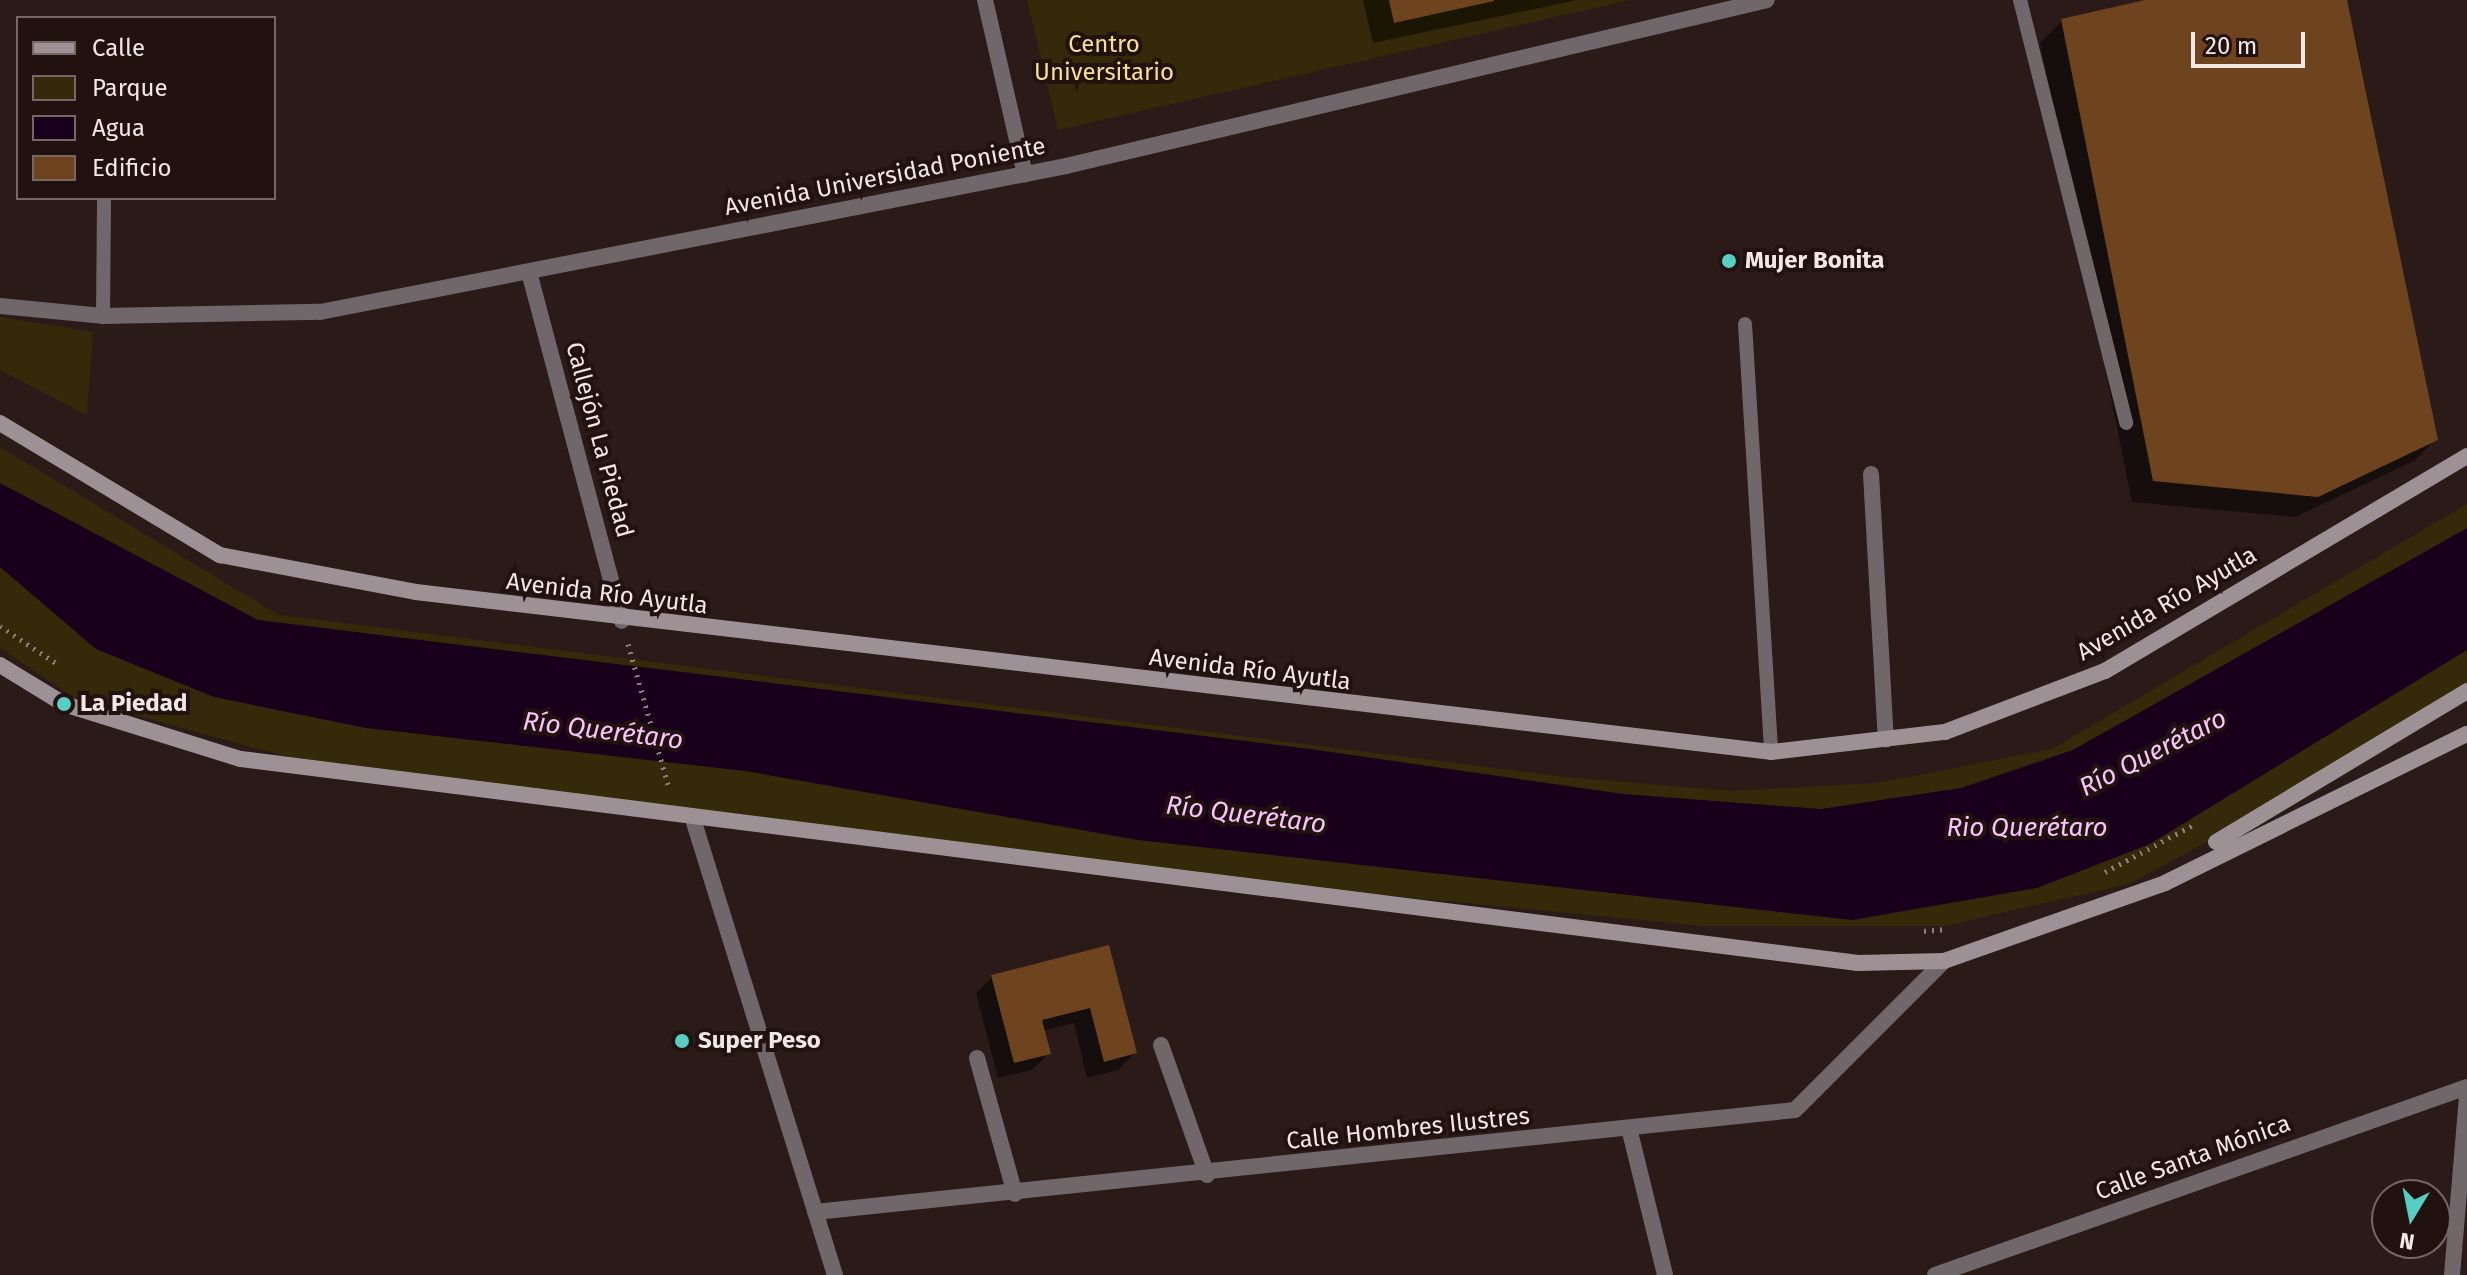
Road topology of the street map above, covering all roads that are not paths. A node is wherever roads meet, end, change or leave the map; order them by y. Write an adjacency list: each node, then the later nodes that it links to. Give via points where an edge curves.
1 (985, 0): 4 (street)
2 (1767, 0): 4 (street, Avenida Universidad Poniente)
3 (2020, 0): 11 (lane)
4 (1025, 174): 6 (street, Avenida Universidad Poniente)
5 (104, 200): 8 (lane)
6 (529, 272): 8 (street, Avenida Universidad Poniente, via 320,312); 14 (street, Callejón La Piedad)
7 (0, 306): 8 (street, Avenida Universidad Poniente)
8 (103, 316)
9 (1745, 324): 19 (lane)
10 (0, 423): 14 (main road, Avenida Río Ayutla, via 220,555)
11 (2126, 423)
12 (2467, 456): 18 (main road, Avenida Río Ayutla, via 2105,671 1945,732)
13 (1871, 474): 18 (street)
14 (622, 621): 19 (main road, Avenida Río Ayutla)
15 (0, 665): 20 (main road, via 64,704 241,759)
16 (2467, 691): 21 (main road, bridge, via 2216,842)
17 (2467, 734): 21 (main road)
18 (1886, 740): 19 (main road, Avenida Río Ayutla)
19 (1771, 752)
20 (692, 816): 22 (main road, via 1842,961); 30 (street)
21 (2165, 883): 22 (main road)
22 (1944, 961): 27 (street, Calle Hombres Ilustres, via 1795,1110)
23 (1161, 1045): 28 (street)
24 (977, 1058): 29 (street)
25 (2467, 1087): 33 (street, Calle Santa Mónica)
26 (2467, 1098): 34 (street)
27 (1629, 1128): 28 (street, Calle Hombres Ilustres); 32 (street)
28 (1207, 1175): 29 (street, Calle Hombres Ilustres)
29 (1015, 1194): 30 (street, Calle Hombres Ilustres)
30 (815, 1212): 31 (street)
31 (835, 1275)
32 (1665, 1275)
33 (1935, 1275)
34 (2452, 1275)

